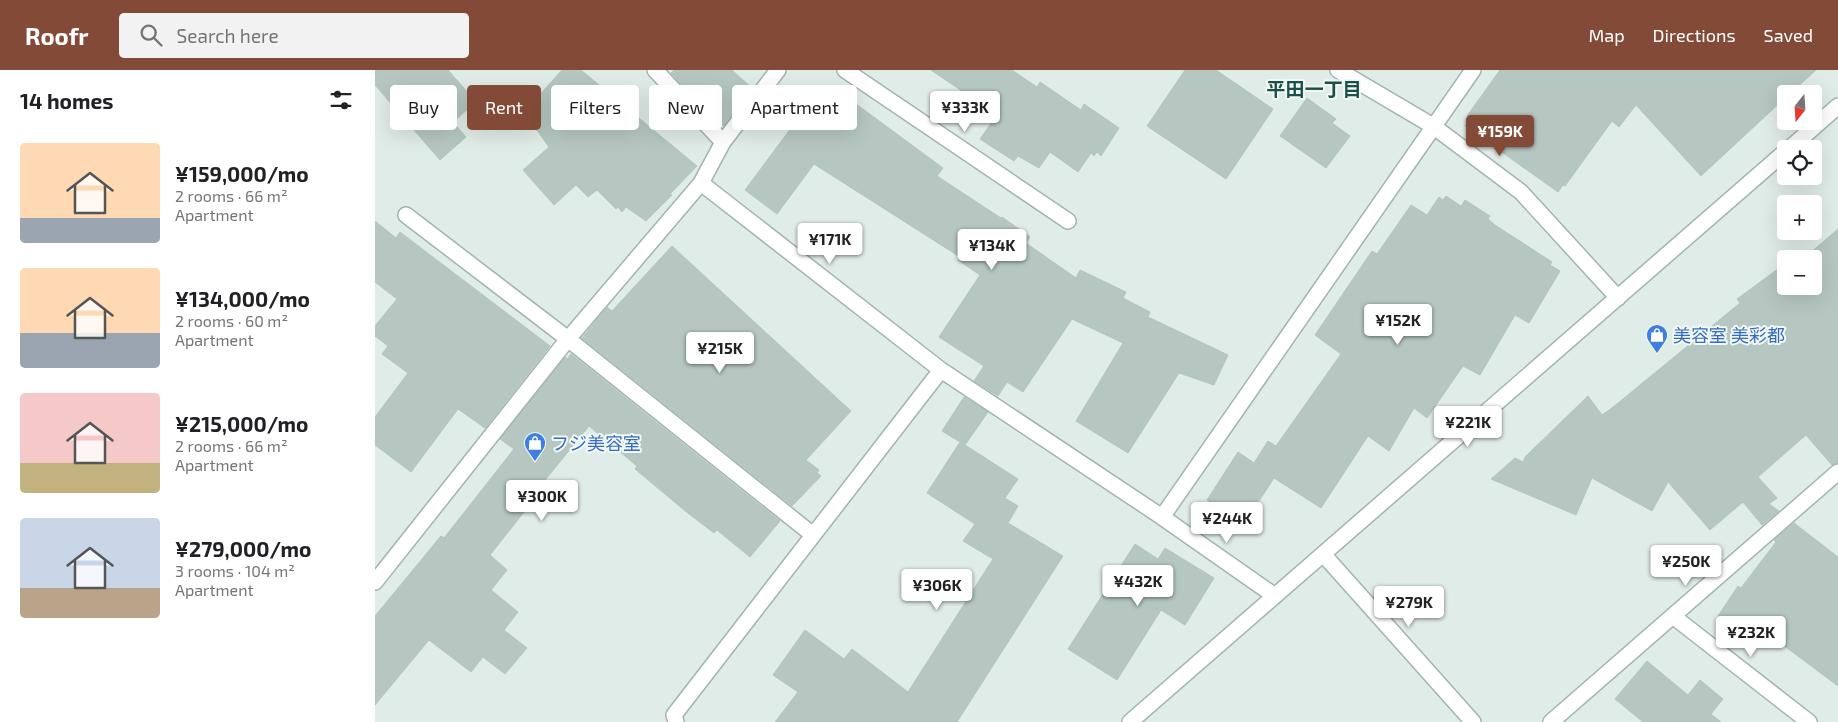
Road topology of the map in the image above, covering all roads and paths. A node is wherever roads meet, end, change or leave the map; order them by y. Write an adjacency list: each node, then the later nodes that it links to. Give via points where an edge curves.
1 (655, 70): 9 (street)
2 (845, 70): 13 (street)
3 (1338, 70): 7 (street)
4 (1473, 70): 7 (street)
5 (776, 71): 9 (street)
6 (1838, 106): 8 (street)
7 (1433, 126): 14 (street, via 1521,192); 18 (street)
8 (1799, 140)
9 (723, 142): 11 (street)
10 (1777, 159): 14 (street)
11 (701, 183): 15 (street); 16 (street)
12 (406, 215): 15 (street)
13 (1068, 221)
14 (1618, 298): 20 (street)
15 (568, 338): 19 (street); 21 (street)
16 (941, 370): 18 (street); 19 (street)
17 (1838, 472): 23 (street)
18 (1162, 517): 22 (street)
19 (813, 535): 24 (street, via 674,714)
20 (1323, 554): 22 (street); 26 (street)
21 (375, 582)
22 (1275, 596): 25 (street)
23 (1674, 617): 27 (street); 28 (street)
24 (676, 722)
25 (1129, 722)
26 (1473, 722)
27 (1551, 722)
28 (1809, 722)

